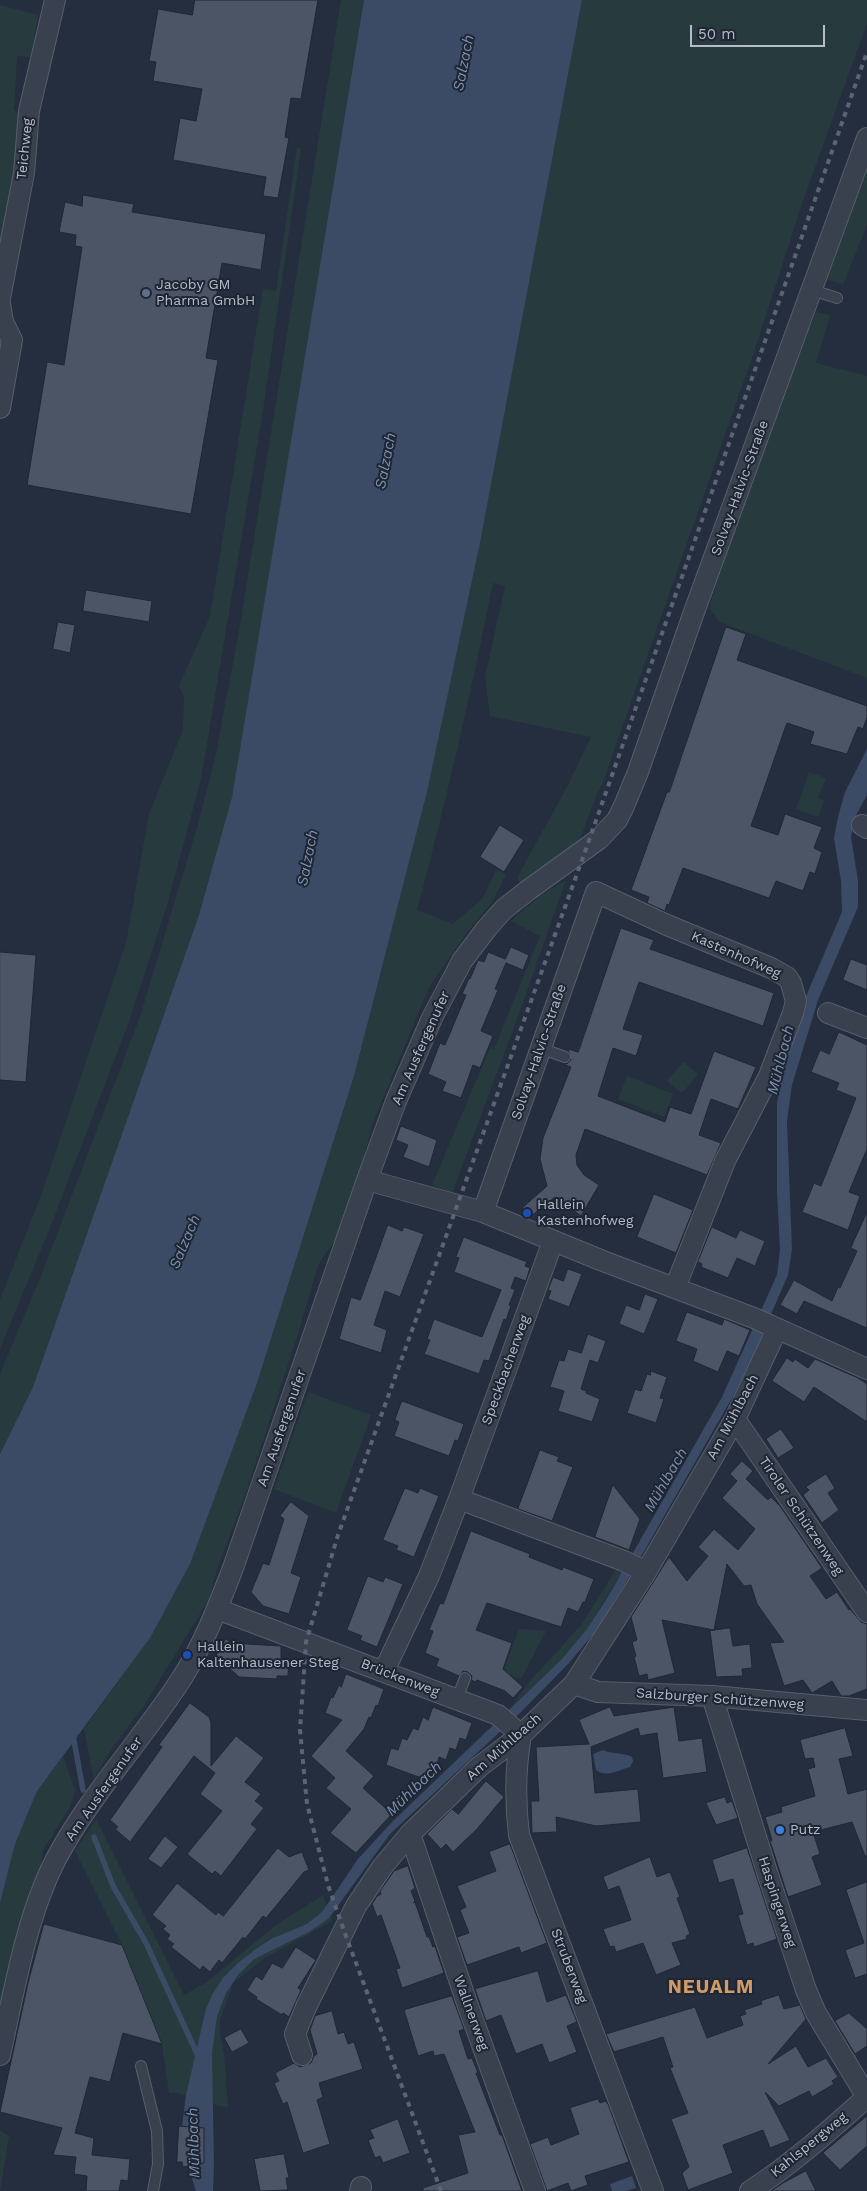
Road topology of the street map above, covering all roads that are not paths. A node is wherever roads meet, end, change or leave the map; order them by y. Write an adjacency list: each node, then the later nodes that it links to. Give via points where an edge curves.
1 (55, 0): 5 (street, Teichweg, via 29,111 24,173)
2 (867, 138): 3 (street, Solvay-Halvic-Straße)
3 (863, 162): 4 (street, Solvay-Halvic-Straße)
4 (812, 290): 6 (lane); 9 (street, Solvay-Halvic-Straße, via 638,772 624,806)
5 (0, 298)
6 (837, 298)
7 (0, 303): 8 (street, via 3,322 12,340)
8 (0, 408)
9 (605, 834): 15 (street, Am Ausfergenufer, via 504,909 462,961 432,1018 396,1101)
10 (596, 892): 13 (street, Solvay-Halvic-Straße); 18 (street, Kastenhofweg, via 771,968 787,977 794,989 796,1001 776,1062 724,1161)
11 (828, 1013): 12 (street)
12 (867, 1028)
13 (540, 1048): 14 (lane); 16 (street, Solvay-Halvic-Straße)
14 (565, 1057)
15 (367, 1180): 16 (street); 24 (street, Am Ausfergenufer)
16 (483, 1212): 17 (street)
17 (553, 1242): 18 (street); 22 (street, Speckbacherweg)
18 (675, 1288): 19 (street)
19 (766, 1324): 20 (street); 21 (street, Am Mühlbach)
20 (867, 1369)
21 (735, 1419): 23 (street, Am Mühlbach); 25 (street, Tiroler Schützenweg)
22 (459, 1499): 23 (street); 26 (street, Speckbacherweg, via 429,1576)
23 (636, 1567): 28 (street, Am Mühlbach)
24 (217, 1609): 26 (street, Brückenweg); 34 (street, Am Ausfergenufer, via 179,1682 77,1823 56,1860 28,1929)
25 (867, 1612)
26 (384, 1671): 30 (street, Brückenweg)
27 (465, 1678): 30 (lane)
28 (574, 1684): 29 (street, Salzburger Schützenweg, via 598,1692); 32 (street, Am Mühlbach)
29 (712, 1696): 31 (street, Salzburger Schützenweg); 37 (street, Haspingerweg, via 806,1990)
30 (457, 1699): 32 (street, Brückenweg, via 498,1715)
31 (867, 1710)
32 (518, 1731): 33 (street, Am Mühlbach); 40 (street, Struberweg, via 516,1808 519,1835)
33 (410, 1834): 35 (street, Am Mühlbach, via 383,1866 344,1928 295,2034); 39 (street, Wallnerweg)
34 (0, 2055)
35 (302, 2055)
36 (141, 2066): 38 (lane, via 157,2131 158,2164)
37 (867, 2097): 41 (street, Kahlspergweg, via 806,2150)
38 (153, 2191)
39 (535, 2191)
40 (653, 2191)
41 (750, 2191)

